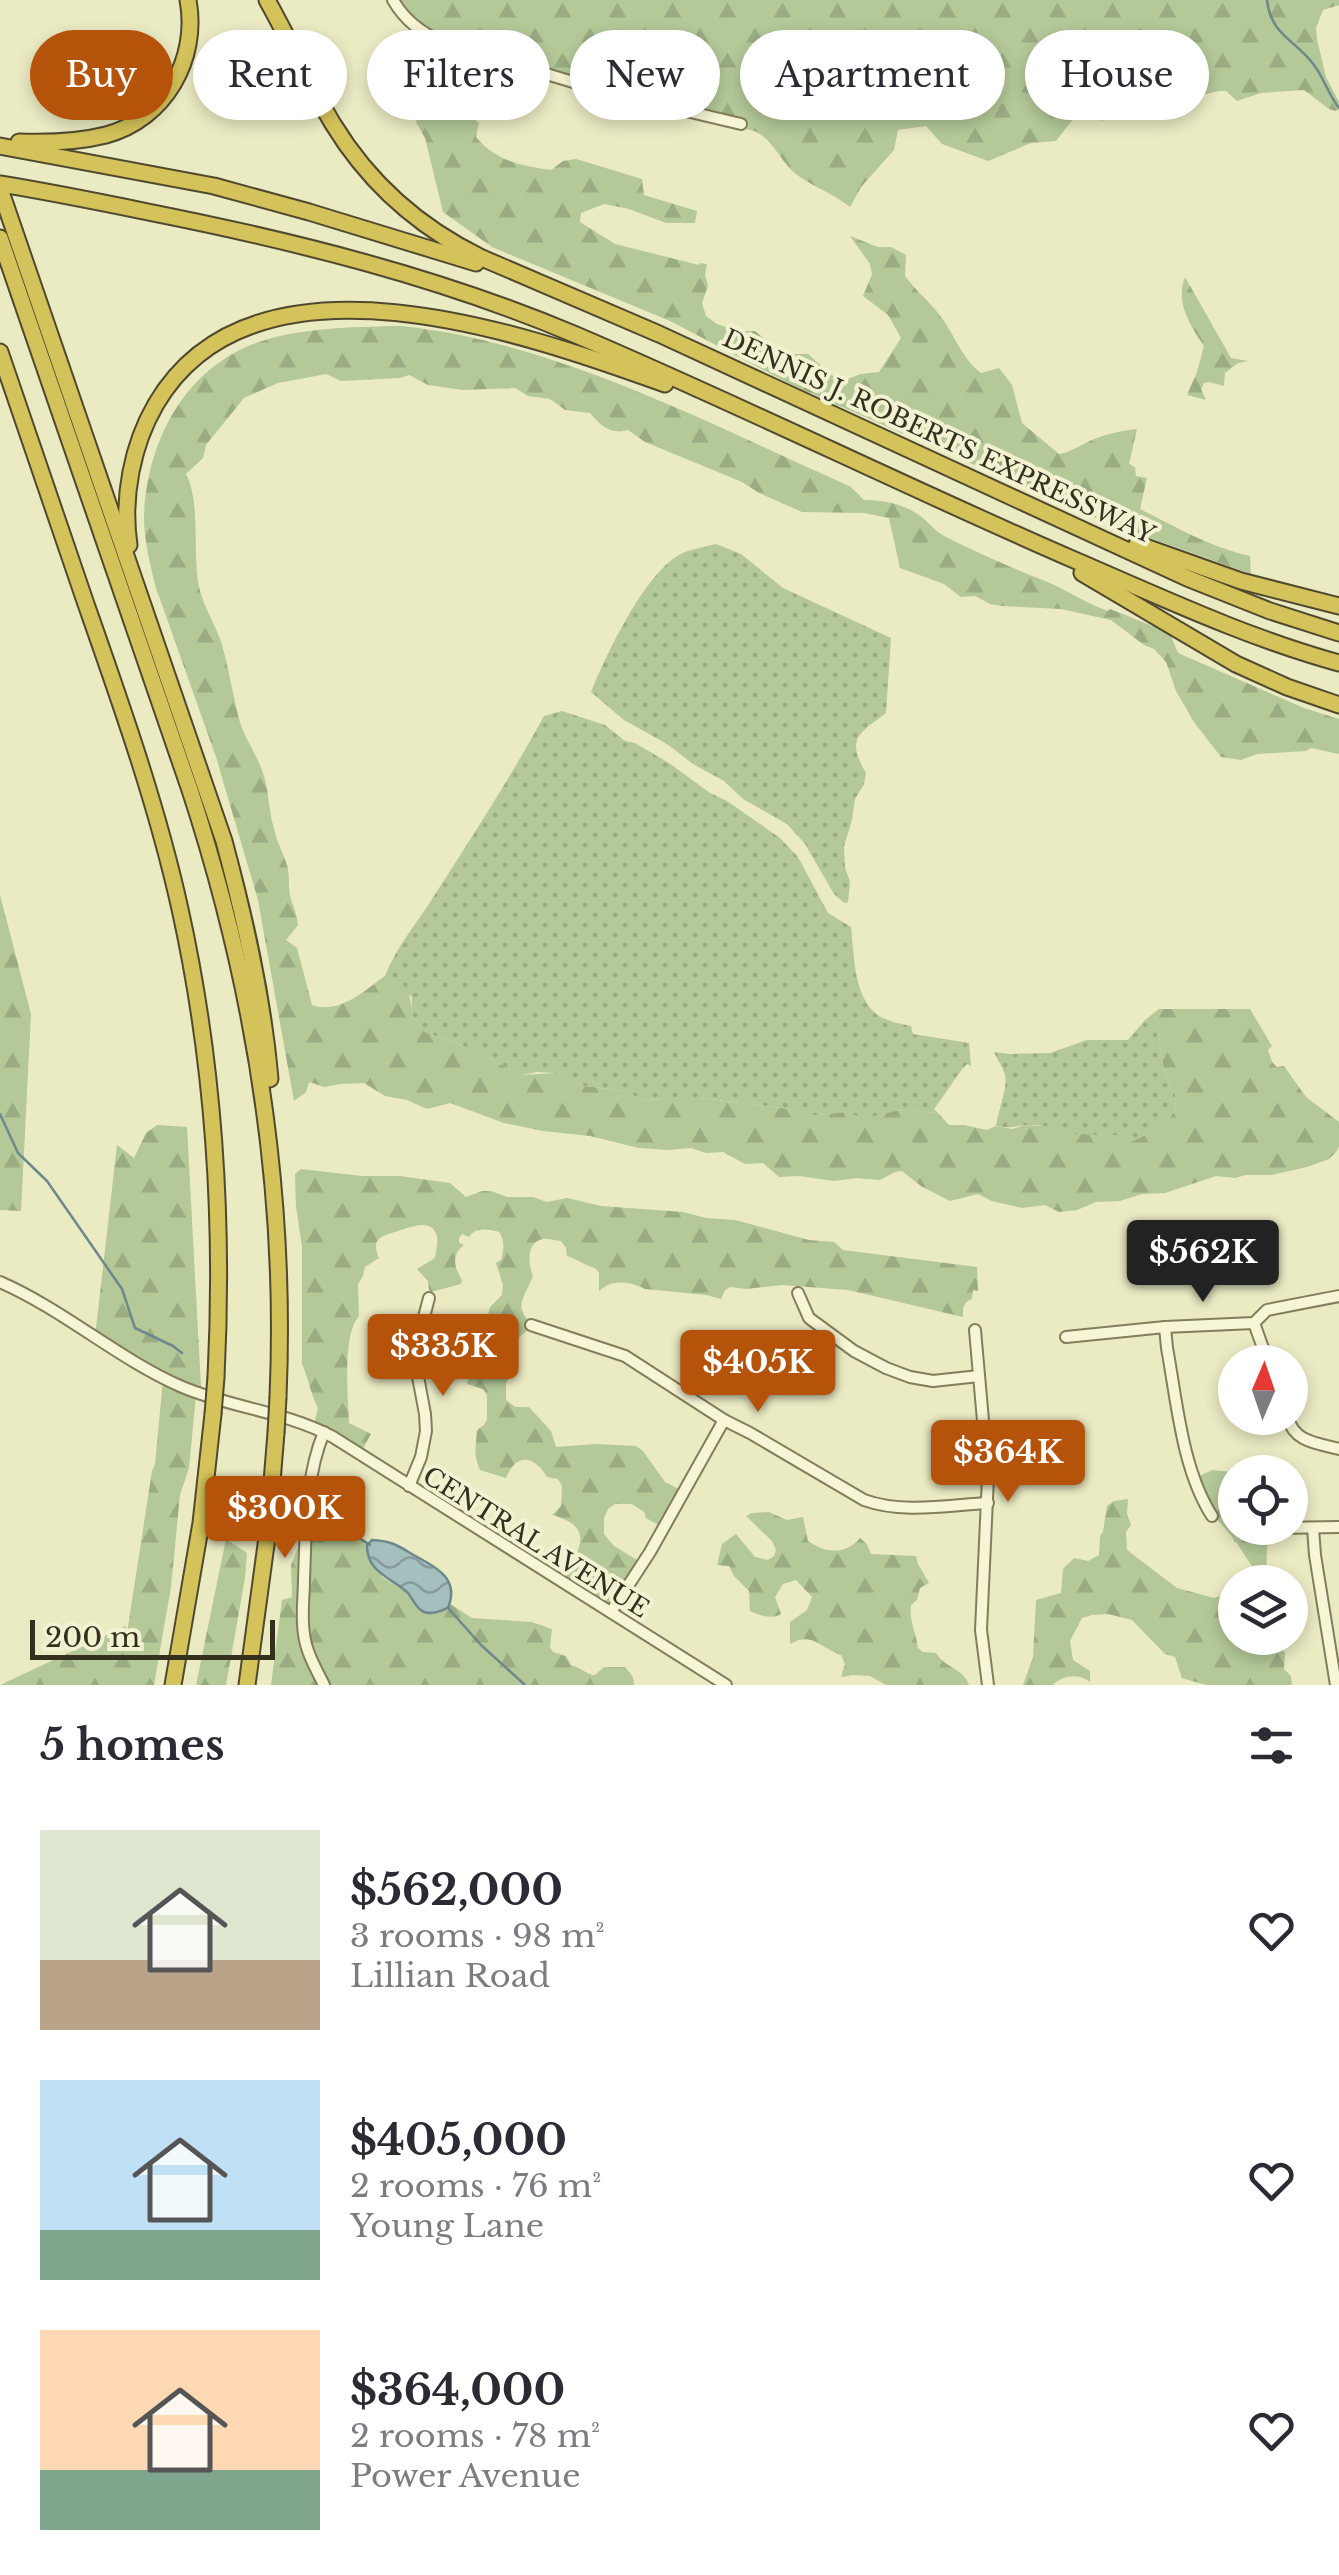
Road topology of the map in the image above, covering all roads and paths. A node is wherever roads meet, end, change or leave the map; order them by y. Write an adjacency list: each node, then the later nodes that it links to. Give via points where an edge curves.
1 (188, 0): 5 (highway, via 184,62 140,120 83,140)
2 (267, 0): 8 (highway, via 330,119 374,179 442,236)
3 (392, 0): 4 (street, via 419,30 444,42)
4 (740, 124)
5 (0, 144): 8 (highway, via 214,186)
6 (0, 186): 11 (highway, via 278,240 423,280 549,324); 15 (highway)
7 (0, 238): 20 (highway, via 217,875 261,1079)
8 (523, 274): 13 (highway, DENNIS J. ROBERTS EXPRESSWAY)
9 (0, 352): 12 (highway)
10 (0, 371): 12 (highway)
11 (754, 414): 14 (highway); 15 (highway, via 565,350 428,316 343,310 257,325 195,358 167,387 146,424 127,516)
12 (27, 433): 43 (highway, bridge, via 146,782 190,953 206,1054 218,1258 216,1377 197,1552)
13 (984, 484): 16 (highway, via 1212,572); 17 (highway, DENNIS J. ROBERTS EXPRESSWAY, via 1215,590)
14 (1013, 534): 18 (highway, via 1219,623); 19 (highway, via 1236,664)
15 (146, 606): 20 (highway, via 243,915 267,1049 278,1167)
16 (1339, 606)
17 (1339, 632)
18 (1339, 663)
19 (1339, 705)
20 (276, 1227): 44 (highway, bridge, via 276,1432)
21 (0, 1282): 33 (street, CENTRAL AVENUE, via 170,1381)
22 (798, 1293): 31 (street, via 809,1318 886,1368 932,1381)
23 (1339, 1296): 25 (street, via 1267,1310)
24 (428, 1298): 36 (street, via 414,1355 426,1431)
25 (1254, 1322): 27 (street); 30 (street)
26 (532, 1325): 32 (street, via 625,1356)
27 (1165, 1327): 29 (street); 38 (street, via 1192,1476)
28 (976, 1330): 31 (street)
29 (1066, 1337)
30 (1262, 1345)
31 (979, 1376): 37 (street)
32 (724, 1420): 37 (street, via 876,1504); 42 (street)
33 (324, 1432): 36 (street, CENTRAL AVENUE); 45 (street, via 312,1466 303,1627)
34 (1297, 1435): 35 (street)
35 (1339, 1449)
36 (409, 1486): 42 (street, CENTRAL AVENUE)
37 (988, 1503): 47 (street, via 981,1630)
38 (1212, 1516)
39 (1339, 1527): 41 (street)
40 (1308, 1528): 41 (street)
41 (1313, 1528): 48 (street)
42 (611, 1612): 46 (street, CENTRAL AVENUE)
43 (173, 1685)
44 (247, 1685)
45 (324, 1685)
46 (726, 1685)
47 (988, 1685)
48 (1336, 1685)

